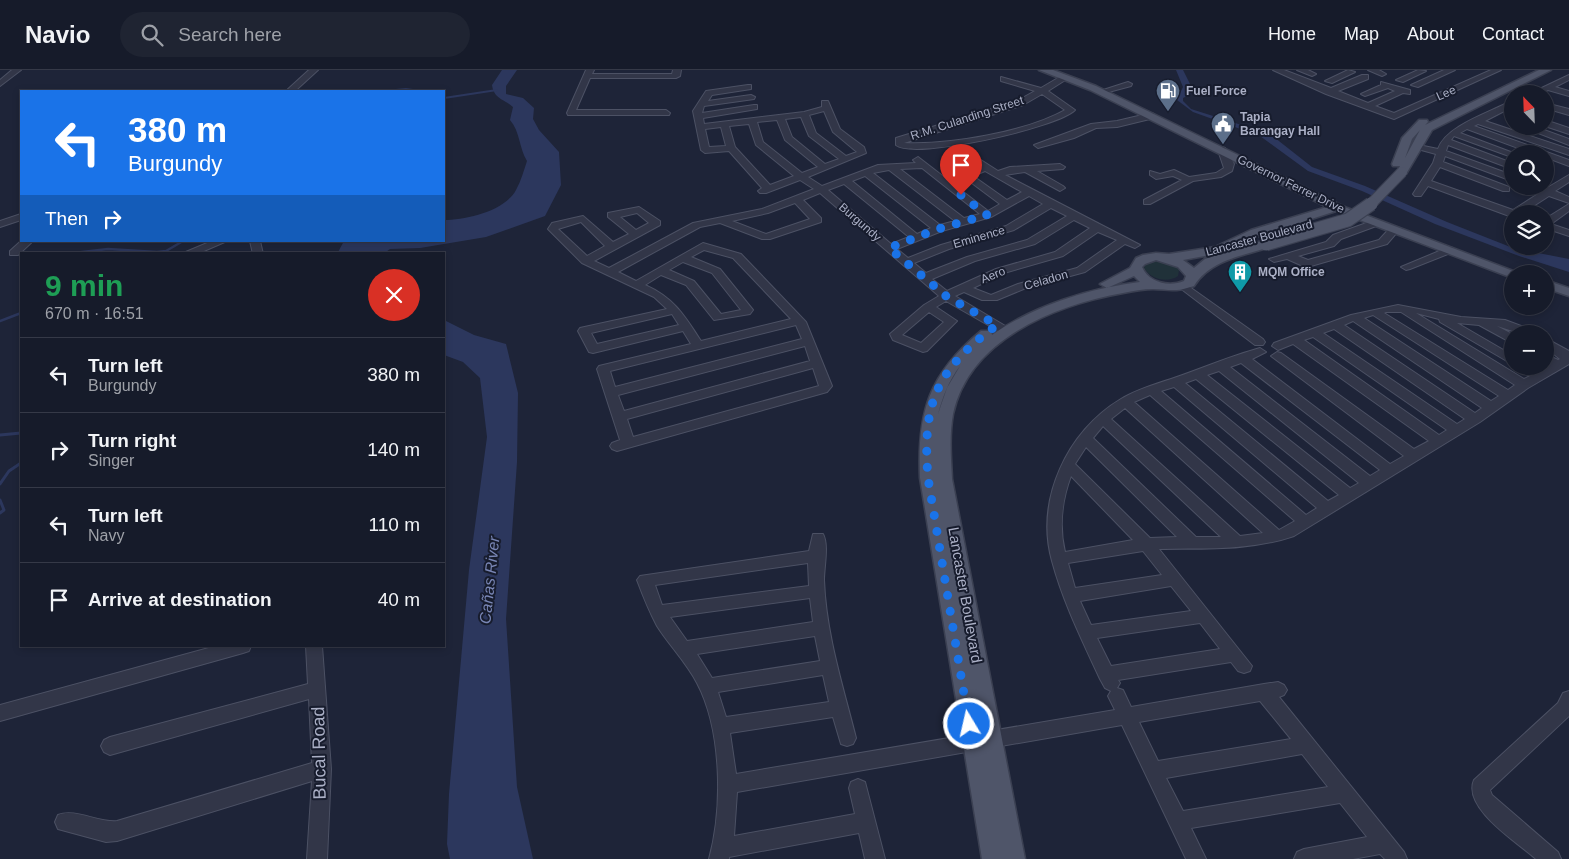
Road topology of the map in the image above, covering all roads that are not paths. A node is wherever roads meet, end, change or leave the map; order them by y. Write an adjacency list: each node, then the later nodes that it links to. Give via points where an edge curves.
1 (17, 70): 20 (street)
2 (314, 70): 26 (street)
3 (677, 70): 12 (street, via 676,76)
4 (1044, 70): 13 (main road, Governor Ferrer Drive)
5 (1420, 70): 14 (street); 14 (street, via 1398,79 1417,86)
6 (1497, 70): 18 (street, Lee)
7 (1533, 70): 81 (main road, Lancaster Boulevard, via 1425,120 1407,138)
8 (1546, 70): 64 (main road, Lancaster Boulevard, via 1435,123 1422,133)
9 (1284, 71): 29 (street)
10 (1450, 71): 14 (street)
11 (1350, 72): 24 (street, via 1328,80); 24 (street, via 1368,78)
12 (589, 73): 41 (street, via 571,113)
13 (1063, 74): 27 (street, R.M. Culanding Street); 28 (main road, Governor Ferrer Drive)
14 (1436, 76)
15 (1466, 77): 18 (street)
16 (1569, 77): 19 (street)
17 (1004, 79): 27 (street)
18 (1475, 80): 36 (street, Lee, via 1394,116)
19 (1558, 82): 22 (street); 23 (street)
20 (0, 84)
21 (1128, 84): 28 (street)
22 (1551, 85)
23 (1569, 85)
24 (1343, 86): 29 (street)
25 (1554, 89): 30 (street)
26 (291, 90)
27 (1041, 90): 27 (street, R.M. Culanding Street, via 1071,110 1007,134 900,145 899,140 1020,103)
28 (1102, 92): 46 (main road, Governor Ferrer Drive)
29 (1330, 92): 36 (street)
30 (1569, 94)
31 (751, 97): 35 (street); 35 (street, via 748,86 709,93); 37 (street)
32 (1380, 100): 32 (street, via 1405,91 1386,84 1363,94); 36 (street)
33 (1554, 103): 34 (street)
34 (1569, 103)
35 (702, 104): 44 (street, via 697,111)
36 (1367, 106)
37 (754, 107): 44 (street); 47 (street)
38 (1502, 109): 49 (street)
39 (1554, 109): 40 (street)
40 (1569, 112)
41 (666, 113)
42 (1554, 113): 50 (street)
43 (804, 114): 45 (street); 72 (street, via 812,134); 72 (street, via 826,106 836,130 861,150 861,153)
44 (698, 116): 55 (street)
45 (780, 116): 47 (street); 76 (street, via 788,138)
46 (1151, 116): 63 (street, via 1094,126); 66 (main road, Governor Ferrer Drive)
47 (768, 118): 48 (street)
48 (752, 120): 51 (street); 86 (street, Burgundy, via 759,143)
49 (1478, 120): 52 (street); 53 (street)
50 (1569, 122)
51 (724, 124): 55 (street); 65 (street)
52 (1466, 126): 57 (street); 62 (street)
53 (1504, 126)
54 (1554, 126): 56 (street)
55 (701, 127): 65 (street, via 705,150)
56 (1569, 131)
57 (1453, 133): 60 (street); 67 (street)
58 (1528, 135): 69 (street)
59 (1549, 135): 61 (street)
60 (1445, 141): 68 (street); 74 (street)
61 (1569, 142)
62 (1519, 145)
63 (1038, 146)
64 (1417, 146): 68 (street); 81 (main road, Lancaster Boulevard)
65 (731, 148): 86 (street, via 765,190)
66 (1222, 150): 89 (street, via 1229,169 1218,175); 108 (main road, Governor Ferrer Drive)
67 (1504, 151)
68 (1441, 152): 73 (street); 85 (street)
69 (1569, 152)
70 (970, 157): 79 (street)
71 (1556, 158): 75 (street)
72 (845, 159): 76 (street)
73 (1438, 163): 90 (street); 91 (street)
74 (1504, 163)
75 (1569, 163)
76 (824, 167): 86 (street)
77 (891, 167): 82 (street); 111 (street, via 921,163); 117 (street)
78 (1060, 167): 80 (street)
79 (983, 168): 84 (street); 105 (street, via 966,175)
80 (1026, 169): 84 (street); 93 (street)
81 (1397, 171): 135 (main road, Lancaster Boulevard, bridge, via 1388,188 1348,220)
82 (866, 172): 88 (street); 121 (street)
83 (1153, 173): 89 (street, via 1159,177 1174,174)
84 (997, 174): 97 (street)
85 (1504, 175)
86 (800, 176): 95 (street, Burgundy)
87 (1569, 178): 94 (street)
88 (845, 180): 95 (street); 125 (street)
89 (1189, 180): 103 (street)
90 (1427, 183): 91 (street); 98 (street)
91 (1462, 184): 92 (street); 104 (street)
92 (1504, 187)
93 (1060, 188)
94 (1554, 188)
95 (822, 190): 101 (street); 131 (street, Burgundy)
96 (1504, 190): 104 (street)
97 (1027, 193): 105 (street); 106 (street)
98 (1418, 194)
99 (1554, 194): 102 (street)
100 (1543, 195): 107 (street)
101 (798, 200): 115 (street); 115 (street, via 817,220 766,237)
102 (1569, 200)
103 (1147, 202)
104 (1484, 203): 110 (street)
105 (1006, 204): 111 (street)
106 (1050, 204): 112 (street); 141 (street, Eminence, via 1010,228)
107 (1528, 205)
108 (1338, 207): 116 (main road, Governor Ferrer Drive); 135 (main road, via 1255,233)
109 (1569, 207): 114 (street)
110 (1504, 210)
111 (987, 215): 117 (street)
112 (1074, 216): 119 (street); 147 (street, via 1031,242 972,259)
113 (20, 217): 118 (street)
114 (1554, 218)
115 (720, 220): 146 (street, via 697,225)
116 (1370, 221): 122 (main road, Governor Ferrer Drive); 135 (main road, via 1278,247); 136 (street, via 1337,237 1330,244)
117 (963, 222): 121 (street)
118 (0, 224)
119 (1098, 227): 126 (street); 152 (street, Aero, via 1059,254 1000,271)
120 (1554, 227): 123 (street)
121 (938, 229): 125 (street)
122 (1394, 230): 132 (main road, Governor Ferrer Drive); 136 (street, via 1383,242 1307,264)
123 (1569, 233)
124 (635, 234): 130 (street)
125 (915, 237): 131 (street)
126 (1124, 240): 129 (street); 152 (street, Celadon, via 1081,270 1022,286 993,298)
127 (27, 242): 134 (street)
128 (219, 242): 133 (street)
129 (1135, 245)
130 (612, 247): 140 (street); 140 (street, via 583,219 556,226 553,229)
131 (889, 248): 141 (street, Burgundy)
132 (1449, 250): 142 (street); 144 (main road, Governor Ferrer Drive)
133 (192, 252)
134 (14, 253)
135 (1216, 255): 138 (main road, Lancaster Boulevard); 148 (main road, Lancaster Boulevard)
136 (1288, 255): 139 (street)
137 (683, 258): 145 (street); 145 (street, via 716,271 746,312 718,318 690,283); 161 (street, via 708,246 738,256)
138 (1168, 258): 143 (main road, Lancaster Boulevard, via 1145,258 1137,264); 148 (main road, via 1184,265)
139 (1274, 259)
140 (586, 261): 146 (street)
141 (906, 262): 147 (street, Burgundy)
142 (1406, 267)
143 (1136, 270): 150 (main road); 166 (main road, Lancaster Boulevard, via 1116,281 1018,314)
144 (1504, 270)
145 (661, 271): 149 (street)
146 (609, 272): 149 (street)
147 (924, 278): 154 (street, Burgundy)
148 (1188, 281): 150 (main road, Lancaster Boulevard, via 1172,287); 173 (street)
149 (638, 284): 157 (street, via 658,295)
150 (1156, 285): 166 (main road, Lancaster Boulevard, via 1110,290)
151 (1554, 287): 153 (main road)
152 (962, 288): 154 (street, Aero)
153 (1569, 292)
154 (946, 296): 155 (street, Aero); 166 (street, Burgundy)
155 (928, 307): 169 (street, Aero, via 896,334); 169 (street, via 951,321 926,347 920,348)
156 (1398, 308): 158 (street); 159 (street); 185 (street)
157 (674, 310): 165 (street); 165 (street, via 584,331 593,349)
158 (1375, 312): 160 (street); 188 (street)
159 (1437, 316): 162 (street); 176 (street)
160 (1356, 318): 164 (street); 190 (street)
161 (797, 320): 171 (street); 172 (street)
162 (1481, 321): 163 (street); 168 (street)
163 (1514, 325)
164 (1336, 326): 167 (street); 193 (street)
165 (686, 327): 172 (street)
166 (1001, 328): 229 (main road, Lancaster Boulevard, via 966,349 950,366 932,403 927,433 928,478)
167 (1315, 333): 170 (street); 194 (street)
168 (1504, 334)
169 (897, 337)
170 (1295, 340): 175 (street); 196 (street)
171 (809, 341): 178 (street); 187 (street)
172 (697, 344): 187 (street, via 603,369)
173 (1260, 347): 175 (street, via 1268,342); 177 (street)
174 (1554, 347): 181 (street, via 1565,354 1567,360)
175 (1277, 351): 197 (street)
176 (1504, 355)
177 (1242, 358): 180 (street); 199 (street)
178 (817, 363): 191 (street); 191 (street, via 826,386 823,389 623,445)
179 (1554, 363): 181 (street)
180 (1221, 366): 182 (street); 200 (street)
181 (1559, 366): 183 (street)
182 (1198, 374): 184 (street); 201 (street)
183 (1540, 376): 185 (street)
184 (1176, 382): 186 (street); 202 (street)
185 (1524, 384): 188 (street)
186 (1152, 390): 189 (street); 203 (street)
187 (610, 393): 191 (street)
188 (1508, 396): 190 (street)
189 (1126, 402): 192 (street); 204 (street)
190 (1492, 408): 193 (street)
191 (619, 417)
192 (1103, 419): 195 (street); 205 (street)
193 (1475, 419): 194 (street)
194 (1457, 430): 196 (street)
195 (1085, 438): 198 (street); 206 (street)
196 (1439, 441): 197 (street)
197 (1414, 456): 199 (street)
198 (1068, 465): 207 (street); 208 (street, via 1058,488 1053,514)
199 (1390, 471): 200 (street)
200 (1369, 483): 201 (street)
201 (1349, 495): 202 (street)
202 (1328, 508): 203 (street)
203 (1305, 522): 204 (street)
204 (1277, 537): 205 (street)
205 (1235, 541): 206 (street)
206 (1192, 543): 207 (street)
207 (1147, 544): 208 (street); 209 (street)
208 (1058, 559): 211 (street)
209 (1174, 578): 211 (street); 213 (street)
210 (816, 591): 212 (street); 212 (street, via 817,547 645,580); 214 (street)
211 (1069, 596): 215 (street)
212 (658, 612): 218 (street)
213 (1204, 616): 215 (street); 220 (street, via 1239,660)
214 (821, 628): 218 (street); 219 (street)
215 (1087, 634): 220 (street)
216 (239, 647): 225 (street)
217 (314, 647): 222 (street, Bucal Road)
218 (685, 649): 221 (street)
219 (830, 667): 221 (street); 224 (street)
220 (1111, 684): 226 (street)
221 (708, 686): 227 (street)
222 (318, 689): 231 (street); 232 (street, Bucal Road)
223 (1569, 699): 250 (street, via 1564,709 1481,786 1485,802)
224 (840, 708): 227 (street); 228 (street)
225 (0, 713)
226 (1127, 716): 229 (street); 230 (street, via 1271,691); 233 (street)
227 (719, 726): 234 (street)
228 (848, 738)
229 (981, 741): 234 (street); 245 (main road, Lancaster Boulevard); 246 (main road, Lancaster Boulevard)
230 (1306, 745): 233 (street); 236 (street)
231 (110, 746)
232 (322, 770): 238 (street, via 117,831 106,832); 243 (street, Bucal Road)
233 (1153, 770): 237 (street)
234 (729, 784): 241 (street)
235 (858, 788): 239 (street)
236 (1344, 793): 237 (street); 240 (street)
237 (1178, 821): 247 (street)
238 (65, 822)
239 (866, 822): 241 (street); 244 (street)
240 (1384, 843): 242 (street); 249 (street)
241 (721, 853)
242 (1337, 856): 248 (street)
243 (317, 859)
244 (875, 859)
245 (994, 859)
246 (1012, 859)
247 (1196, 859)
248 (1304, 859)
249 (1397, 859)
250 (1551, 859)

